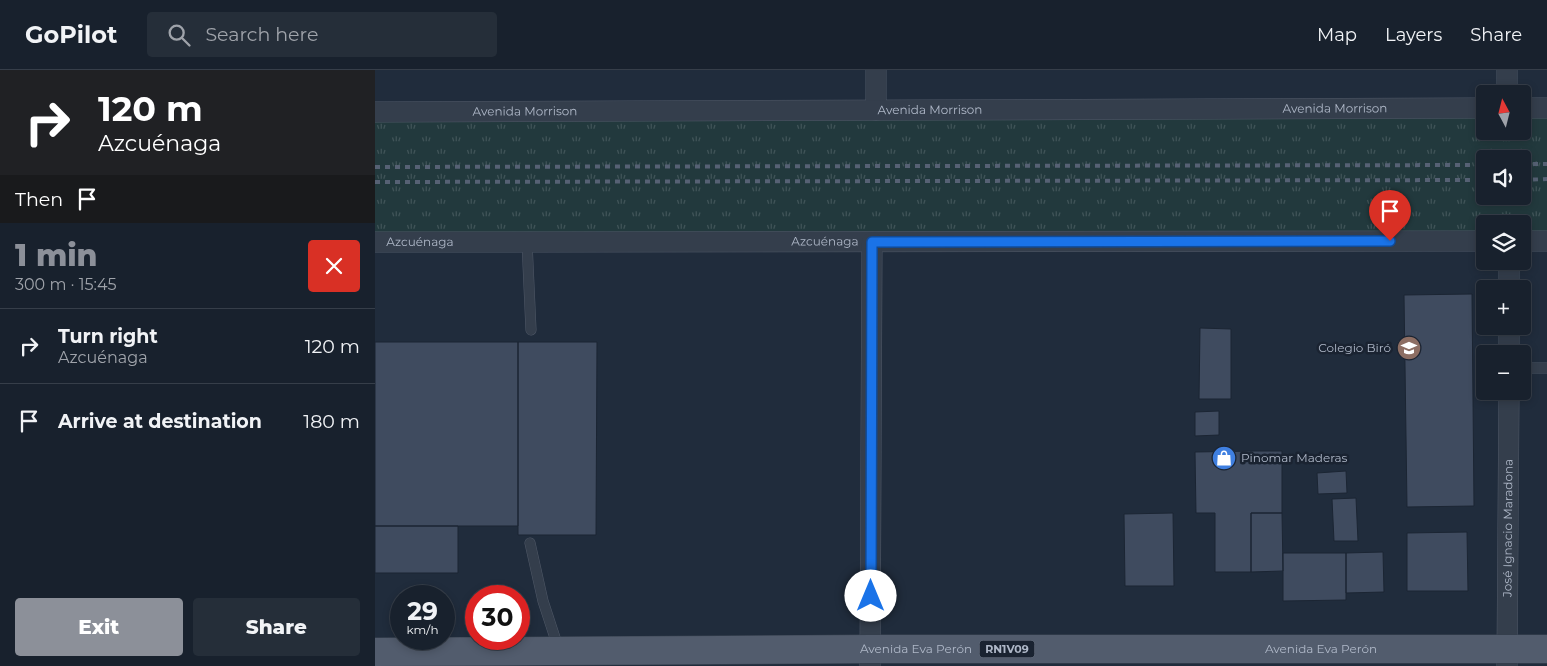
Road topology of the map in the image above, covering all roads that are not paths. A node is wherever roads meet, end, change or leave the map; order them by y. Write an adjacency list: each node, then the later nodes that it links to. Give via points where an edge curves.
1 (876, 70): 7 (street)
2 (1507, 70): 3 (street)
3 (1507, 85)
4 (1476, 108): 7 (street, Avenida Morrison)
5 (1531, 108): 6 (street)
6 (1547, 108)
7 (876, 110): 8 (street, Avenida Morrison)
8 (375, 112)
9 (1476, 241): 14 (street, Azcuénaga)
10 (1531, 241): 11 (street)
11 (1547, 241)
12 (375, 242): 13 (street, Azcuénaga)
13 (527, 242): 14 (street, Azcuénaga); 15 (lane)
14 (872, 242): 23 (street)
15 (531, 330)
16 (1531, 368): 17 (lane)
17 (1547, 368)
18 (1509, 400): 24 (street, José Ignacio Maradona)
19 (530, 543): 21 (lane, via 543,601)
20 (1547, 649): 24 (main road, Avenida Eva Perón / RN1V09)
21 (559, 650): 22 (main road, Avenida Eva Perón / RN1V09); 23 (main road, Avenida Eva Perón / RN1V09)
22 (375, 652)
23 (871, 657): 24 (main road, Avenida Eva Perón / RN1V09)
24 (1508, 657)

